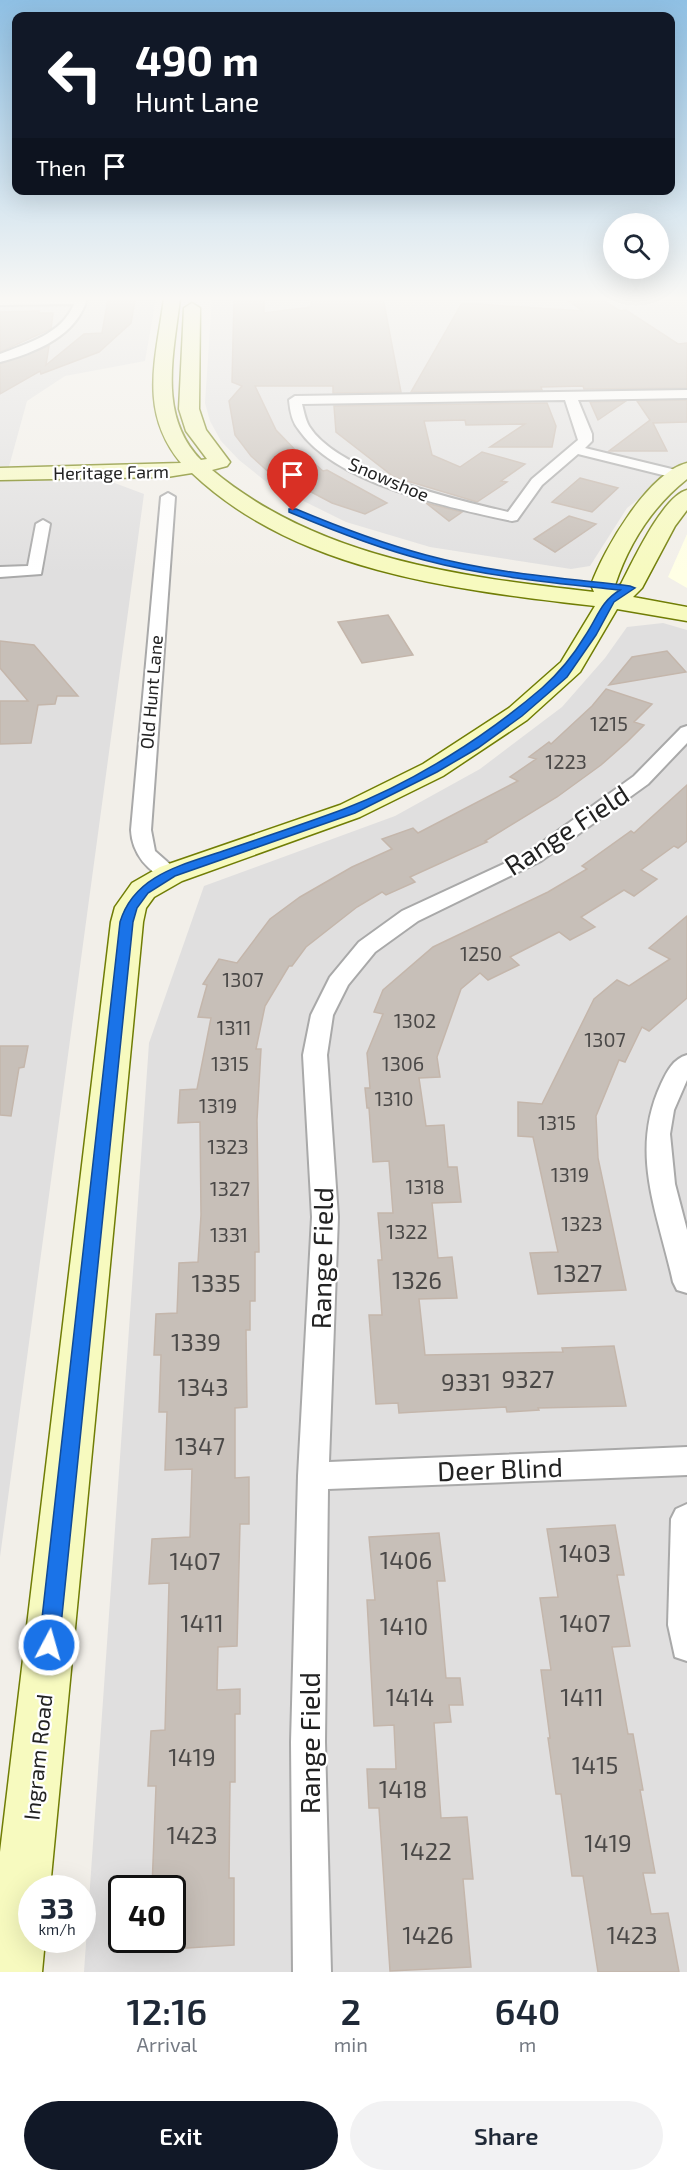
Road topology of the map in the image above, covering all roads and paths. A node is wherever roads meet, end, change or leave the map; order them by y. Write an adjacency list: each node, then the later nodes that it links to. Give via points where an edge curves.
1 (164, 390): 9 (main road, via 164,410 172,435)
2 (189, 390): 8 (main road, via 189,409 196,431)
3 (687, 394): 4 (street)
4 (570, 396): 5 (street, via 585,434); 7 (street, Snowshoe, via 295,400 305,430 318,443 367,472 429,497 512,517 537,482)
5 (578, 450): 6 (street); 7 (street)
6 (615, 460): 10 (street); 13 (street)
7 (565, 461): 10 (street)
8 (221, 463): 9 (main road, Heritage Farm); 17 (main road, via 274,501 330,528 377,544 482,570)
9 (198, 467): 11 (main road, Heritage Farm); 17 (main road, via 252,509 357,554 460,580)
10 (602, 470): 12 (street)
11 (0, 474)
12 (627, 478)
13 (672, 482): 17 (main road, Ingram Road, via 640,514)
14 (168, 497): 21 (street, Old Hunt Lane, via 141,844 148,859)
15 (43, 525): 16 (street, via 35,571)
16 (0, 572)
17 (614, 591): 18 (main road); 19 (main road); 21 (main road, Ingram Road, via 571,667 474,746 350,811)
18 (687, 599)
19 (687, 614)
20 (687, 732): 25 (street, Range Field, via 640,780 597,813 534,856 410,916 367,947 338,982 322,1016 315,1055 325,1217)
21 (171, 874): 28 (main road, Ingram Road, via 143,890 131,907 127,922)
22 (687, 1063): 23 (street, via 664,1101 657,1138 661,1183)
23 (687, 1282)
24 (687, 1461): 25 (street, Deer Blind)
25 (313, 1476): 29 (street, Range Field, via 308,1742)
26 (687, 1519): 27 (street)
27 (687, 1644)
28 (14, 1972)
29 (312, 1972)

